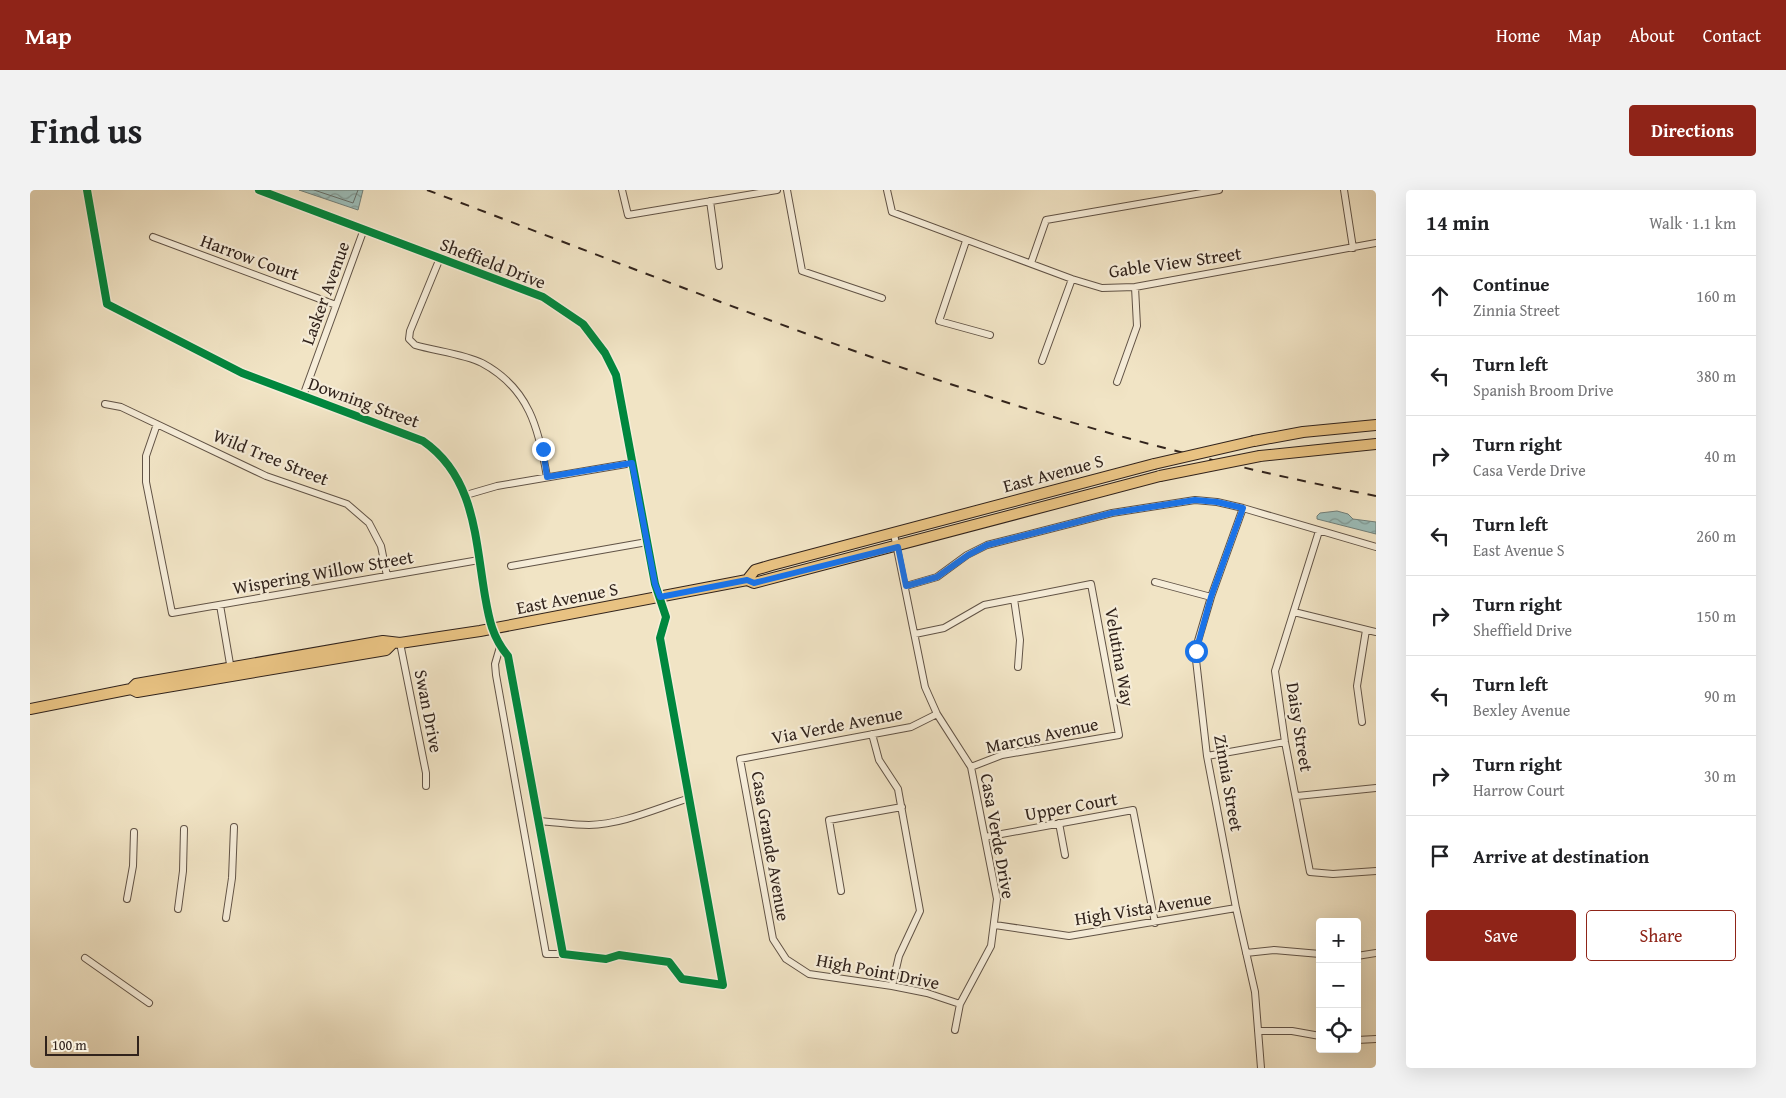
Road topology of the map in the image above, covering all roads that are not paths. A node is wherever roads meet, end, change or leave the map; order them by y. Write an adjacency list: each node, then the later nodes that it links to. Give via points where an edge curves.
1 (87, 190): 25 (street, Downing Street, via 107,304 242,372)
2 (259, 190): 10 (street, Sheffield Drive)
3 (622, 190): 9 (street, via 628,215)
4 (777, 190): 9 (street)
5 (788, 190): 20 (street, via 802,271)
6 (887, 190): 12 (street, Gable View Street, via 892,212)
7 (1218, 190): 16 (street, via 1046,220)
8 (1344, 190): 14 (street)
9 (710, 201): 17 (street)
10 (364, 229): 15 (street, Sheffield Drive); 21 (street, Lasker Avenue)
11 (153, 237): 21 (street, Harrow Court)
12 (966, 241): 16 (street, Gable View Street); 22 (street, via 939,321)
13 (1376, 243): 14 (street, Gable View Street)
14 (1353, 248): 19 (street, Gable View Street)
15 (440, 258): 30 (street, Sheffield Drive, via 543,297 583,324 605,353 616,375); 31 (street, via 409,339 415,345 481,363 516,391 538,426)
16 (1032, 264): 18 (street, Gable View Street)
17 (719, 266)
18 (1072, 279): 19 (street, Gable View Street, via 1102,288); 23 (street)
19 (1135, 287): 24 (street, via 1137,326)
20 (882, 298)
21 (336, 305): 25 (street, Lasker Avenue)
22 (990, 335)
23 (1042, 361)
24 (1117, 382)
25 (303, 396): 32 (street, Downing Street, via 423,441 447,462)
26 (105, 404): 27 (street, Wild Tree Street, via 121,406)
27 (157, 424): 41 (street, Wild Tree Street, via 266,476 347,504 369,523 381,546); 48 (street, Wispering Willow Street, via 146,456 146,482 172,613)
28 (1376, 425): 35 (main road, East Avenue S, bridge, via 1303,432 1154,464)
29 (1376, 444): 37 (main road, East Avenue S, bridge, via 1260,456 1160,476)
30 (632, 463): 31 (street); 36 (street, Sheffield Drive)
31 (547, 477): 32 (street)
32 (466, 495): 39 (street, Downing Street)
33 (1243, 508): 34 (street); 44 (street, via 1195,500 1104,515 987,545 937,577); 46 (street, Zinnia Street)
34 (1319, 531): 38 (street); 49 (street, Daisy Street)
35 (894, 534): 37 (street, Casa Verde Drive); 42 (main road, East Avenue S, via 755,570)
36 (647, 542): 40 (street); 45 (street, Sheffield Drive)
37 (898, 547): 42 (main road, East Avenue S, via 754,583); 44 (street, Casa Verde Drive)
38 (1376, 547)
39 (479, 560): 41 (street, Wispering Willow Street); 50 (street, Downing Street)
40 (511, 566)
41 (387, 576): 48 (street, Wispering Willow Street)
42 (747, 580): 45 (main road, East Avenue S)
43 (1155, 582): 46 (street)
44 (906, 586): 53 (street, Casa Verde Drive)
45 (660, 597): 50 (main road, East Avenue S); 72 (street, Sheffield Drive, via 666,617 660,638)
46 (1211, 597): 66 (street, Zinnia Street, via 1196,651)
47 (1014, 599): 53 (street, via 984,605 944,628); 57 (street, via 1020,640); 64 (street, Velutina Way, via 1091,584)
48 (220, 605): 56 (street)
49 (1294, 612): 51 (street); 65 (street, Daisy Street, via 1275,672)
50 (491, 629): 54 (main road, East Avenue S); 55 (street, Downing Street)
51 (1366, 630): 52 (street); 62 (street, via 1357,686)
52 (1376, 632)
53 (915, 634): 61 (street, Casa Verde Drive, via 925,687)
54 (396, 643): 56 (main road, East Avenue S, via 383,641); 58 (main road, East Avenue S, via 386,650); 69 (street, Swan Drive, via 426,773)
55 (500, 647): 74 (street, Downing Street, via 508,656); 91 (street, via 495,664 496,675 546,954)
56 (232, 666): 58 (street, via 230,671 200,676); 59 (main road, East Avenue S, via 136,684)
57 (1018, 667)
58 (186, 684): 59 (main road, East Avenue S, via 137,692)
59 (131, 689): 60 (main road, East Avenue S)
60 (30, 709)
61 (937, 714): 63 (street, Via Verde Avenue, via 911,727); 68 (street, Casa Verde Drive)
62 (1362, 722)
63 (872, 734): 67 (street, Via Verde Avenue); 73 (street, via 879,760 898,789)
64 (1118, 735): 68 (street, Marcus Avenue, via 1002,755)
65 (1285, 742): 66 (street); 71 (street, Daisy Street)
66 (1207, 756): 84 (street, Zinnia Street)
67 (740, 759): 89 (street, Casa Grande Avenue)
68 (971, 767): 79 (street, Casa Verde Drive)
69 (426, 786)
70 (1376, 788): 71 (street)
71 (1297, 796): 81 (street, Daisy Street, via 1310,872)
72 (690, 798): 74 (street, via 644,814 590,825); 91 (street, Sheffield Drive, via 723,985 682,979 669,962 620,955 606,959)
73 (902, 807): 82 (street, via 829,820); 96 (street, via 920,911 899,956)
74 (539, 821): 91 (street, Downing Street)
75 (1059, 823): 79 (street, Upper Court); 80 (street); 87 (street, Upper Court, via 1133,810)
76 (234, 827): 86 (street)
77 (184, 829): 85 (street)
78 (134, 832): 83 (street, via 133,866)
79 (985, 837): 88 (street, Casa Verde Drive, via 997,899)
80 (1065, 855)
81 (1376, 871)
82 (841, 891)
83 (127, 899)
84 (1236, 908): 87 (street, High Vista Avenue); 92 (street, Zinnia Street)
85 (178, 909)
86 (226, 918)
87 (1155, 922): 88 (street, High Vista Avenue, via 1069,936)
88 (995, 925): 98 (street, Casa Verde Drive, via 991,946)
89 (773, 939): 96 (street, High Point Drive, via 786,959 809,974)
90 (1376, 953): 94 (street)
91 (563, 954)
92 (1246, 954): 93 (street, via 1274,950); 100 (street, Zinnia Street, via 1255,992)
93 (1316, 954)
94 (1361, 955)
95 (85, 958): 97 (street)
96 (892, 986): 98 (street, High Point Drive)
97 (149, 1003)
98 (960, 1004): 99 (street, Casa Verde Drive)
99 (955, 1030)
100 (1258, 1031): 101 (street, via 1292,1031); 104 (street, Zinnia Street)
101 (1316, 1035)
102 (1376, 1039): 103 (street)
103 (1361, 1040)
104 (1262, 1068)

